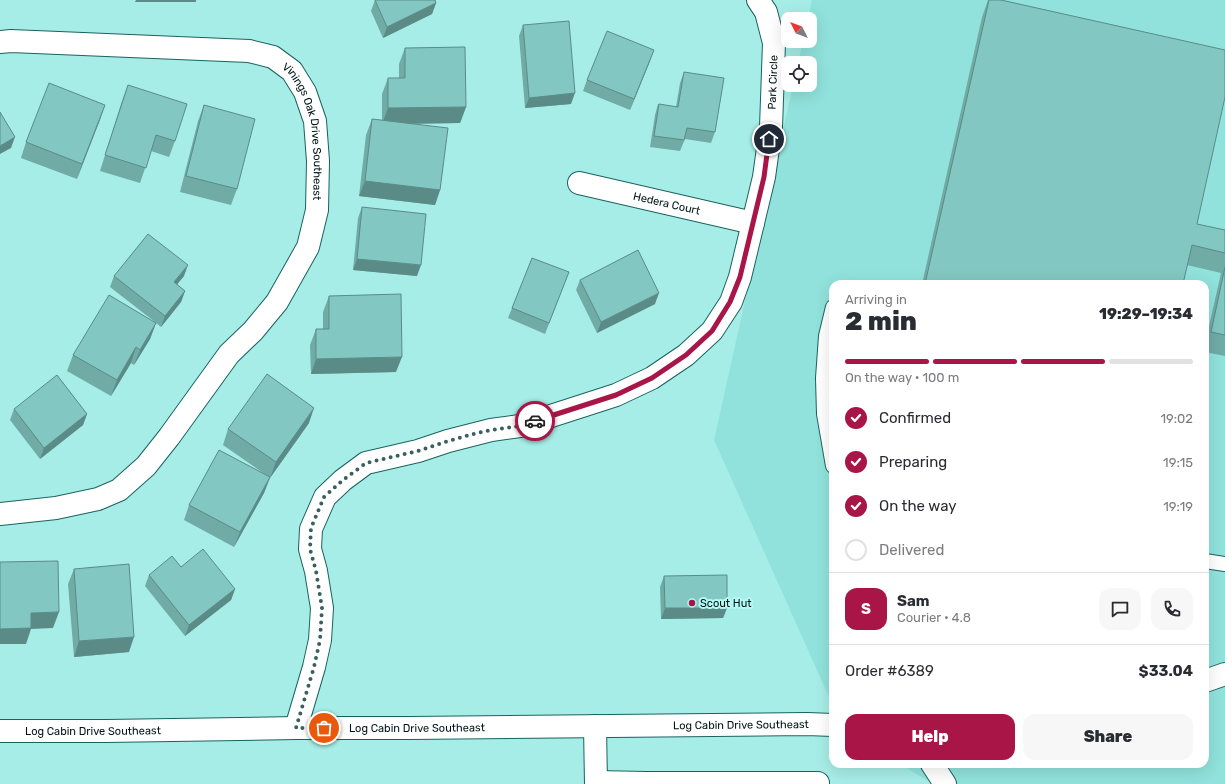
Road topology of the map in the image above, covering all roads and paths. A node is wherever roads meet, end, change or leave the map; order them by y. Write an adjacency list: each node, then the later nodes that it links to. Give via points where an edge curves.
1 (758, 0): 4 (street, Park Circle, via 766,12 774,43 771,126 764,177)
2 (0, 42): 7 (street, Vinings Oak Drive Southeast, via 249,51 273,57 292,71 305,92 315,121 318,162 317,210 308,247 277,302 253,331 229,354 146,466 119,490 98,499 56,508)
3 (580, 183): 4 (street, Hedera Court)
4 (753, 223): 14 (street, Park Circle, via 740,277 730,302 712,331 686,355 652,378 616,395 520,426 484,432 366,463 324,497 311,528 310,549 322,608 320,640)
5 (829, 324): 6 (lane, via 823,378 824,414)
6 (829, 443)
7 (0, 514)
8 (1209, 561): 9 (lane)
9 (1225, 564)
10 (1225, 674): 11 (street)
11 (1209, 680)
12 (829, 725): 13 (street, Log Cabin Drive Southeast)
13 (595, 726): 14 (street, Log Cabin Drive Southeast); 17 (street)
14 (296, 728): 15 (street, Log Cabin Drive Southeast)
15 (0, 731)
16 (935, 768): 19 (street)
17 (596, 783): 18 (street)
18 (818, 783)
19 (945, 784)

